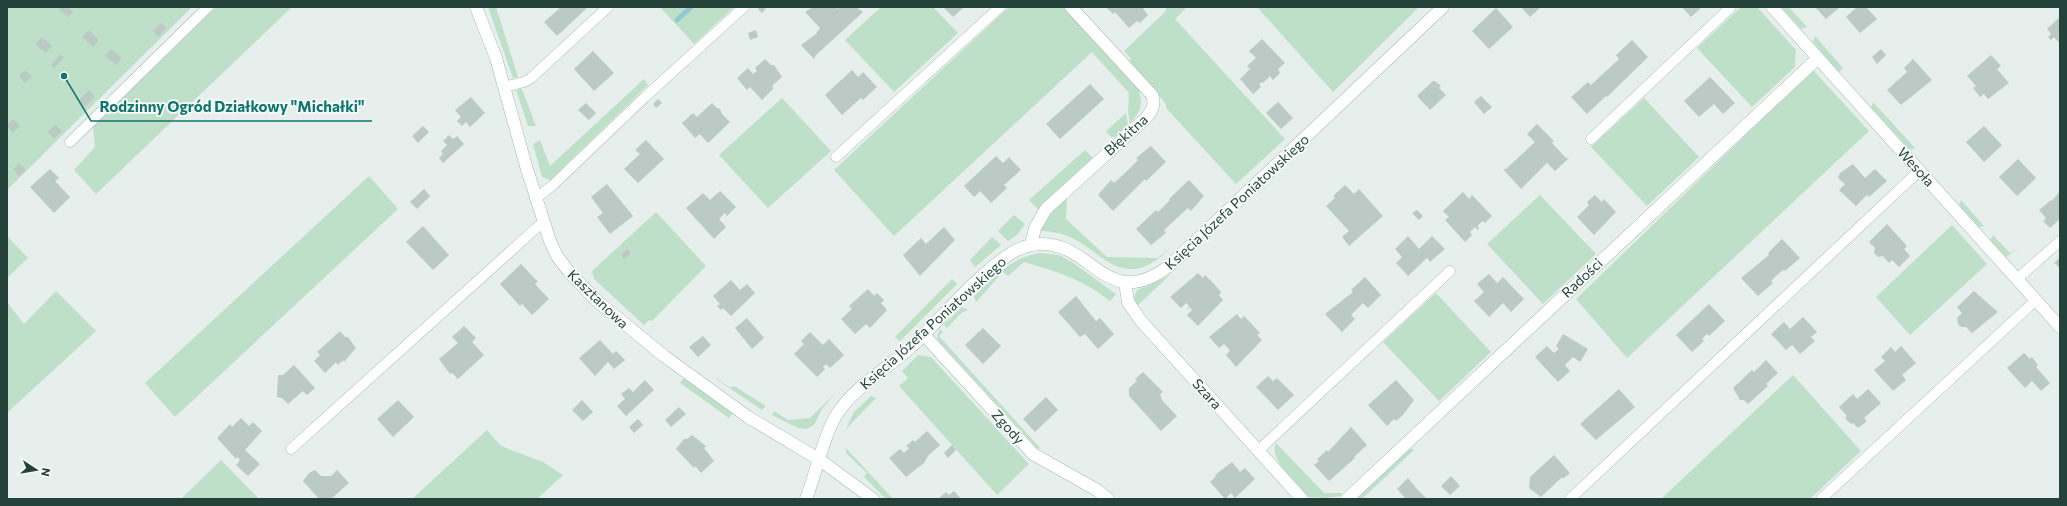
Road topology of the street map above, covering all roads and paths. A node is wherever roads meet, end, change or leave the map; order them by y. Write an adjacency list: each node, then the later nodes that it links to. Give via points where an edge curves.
1 (208, 7): 13 (lane)
2 (476, 7): 11 (street, Kasztanowa, via 492,46)
3 (608, 7): 11 (lane, via 531,78)
4 (744, 7): 16 (lane, via 645,97 553,186)
5 (1000, 7): 14 (lane)
6 (1070, 7): 19 (street, Błękitna, via 1152,96 1153,108 1148,116 1046,210 1035,228)
7 (1443, 7): 22 (street, Księcia Józefa Poniatowskiego, via 1169,266 1152,277)
8 (1731, 7): 12 (lane)
9 (1772, 7): 10 (street, Wesoła)
10 (1818, 58): 15 (street, Wesoła); 33 (street, Radości)
11 (504, 87): 16 (street, Kasztanowa)
12 (1591, 139)
13 (70, 142)
14 (836, 157)
15 (1919, 171): 21 (street, Wesoła); 34 (lane)
16 (535, 199): 17 (street, Kasztanowa)
17 (543, 222): 26 (lane); 28 (street, Kasztanowa, via 563,265 613,316 748,417)
18 (2060, 241): 21 (lane)
19 (1031, 245): 22 (street, Księcia Józefa Poniatowskiego, via 1061,247 1103,275); 25 (street, Księcia Józefa Poniatowskiego, via 1010,254 993,266)
20 (1450, 271): 27 (lane)
21 (2017, 279): 23 (street, Wesoła)
22 (1125, 282): 27 (street, Szara, via 1127,300 1138,316)
23 (2036, 300): 24 (street, Wesoła); 35 (lane)
24 (2060, 327)
25 (924, 335): 28 (street, Księcia Józefa Poniatowskiego, via 842,407 832,424); 31 (street, Zgody, via 1033,454 1097,490)
26 (291, 449)
27 (1259, 450): 32 (street, Szara)
28 (820, 460): 29 (street, Księcia Józefa Poniatowskiego); 30 (street, Kasztanowa)
29 (806, 499)
30 (873, 499)
31 (1108, 499)
32 (1302, 499)
33 (1347, 499)
34 (1570, 499)
35 (1821, 499)

